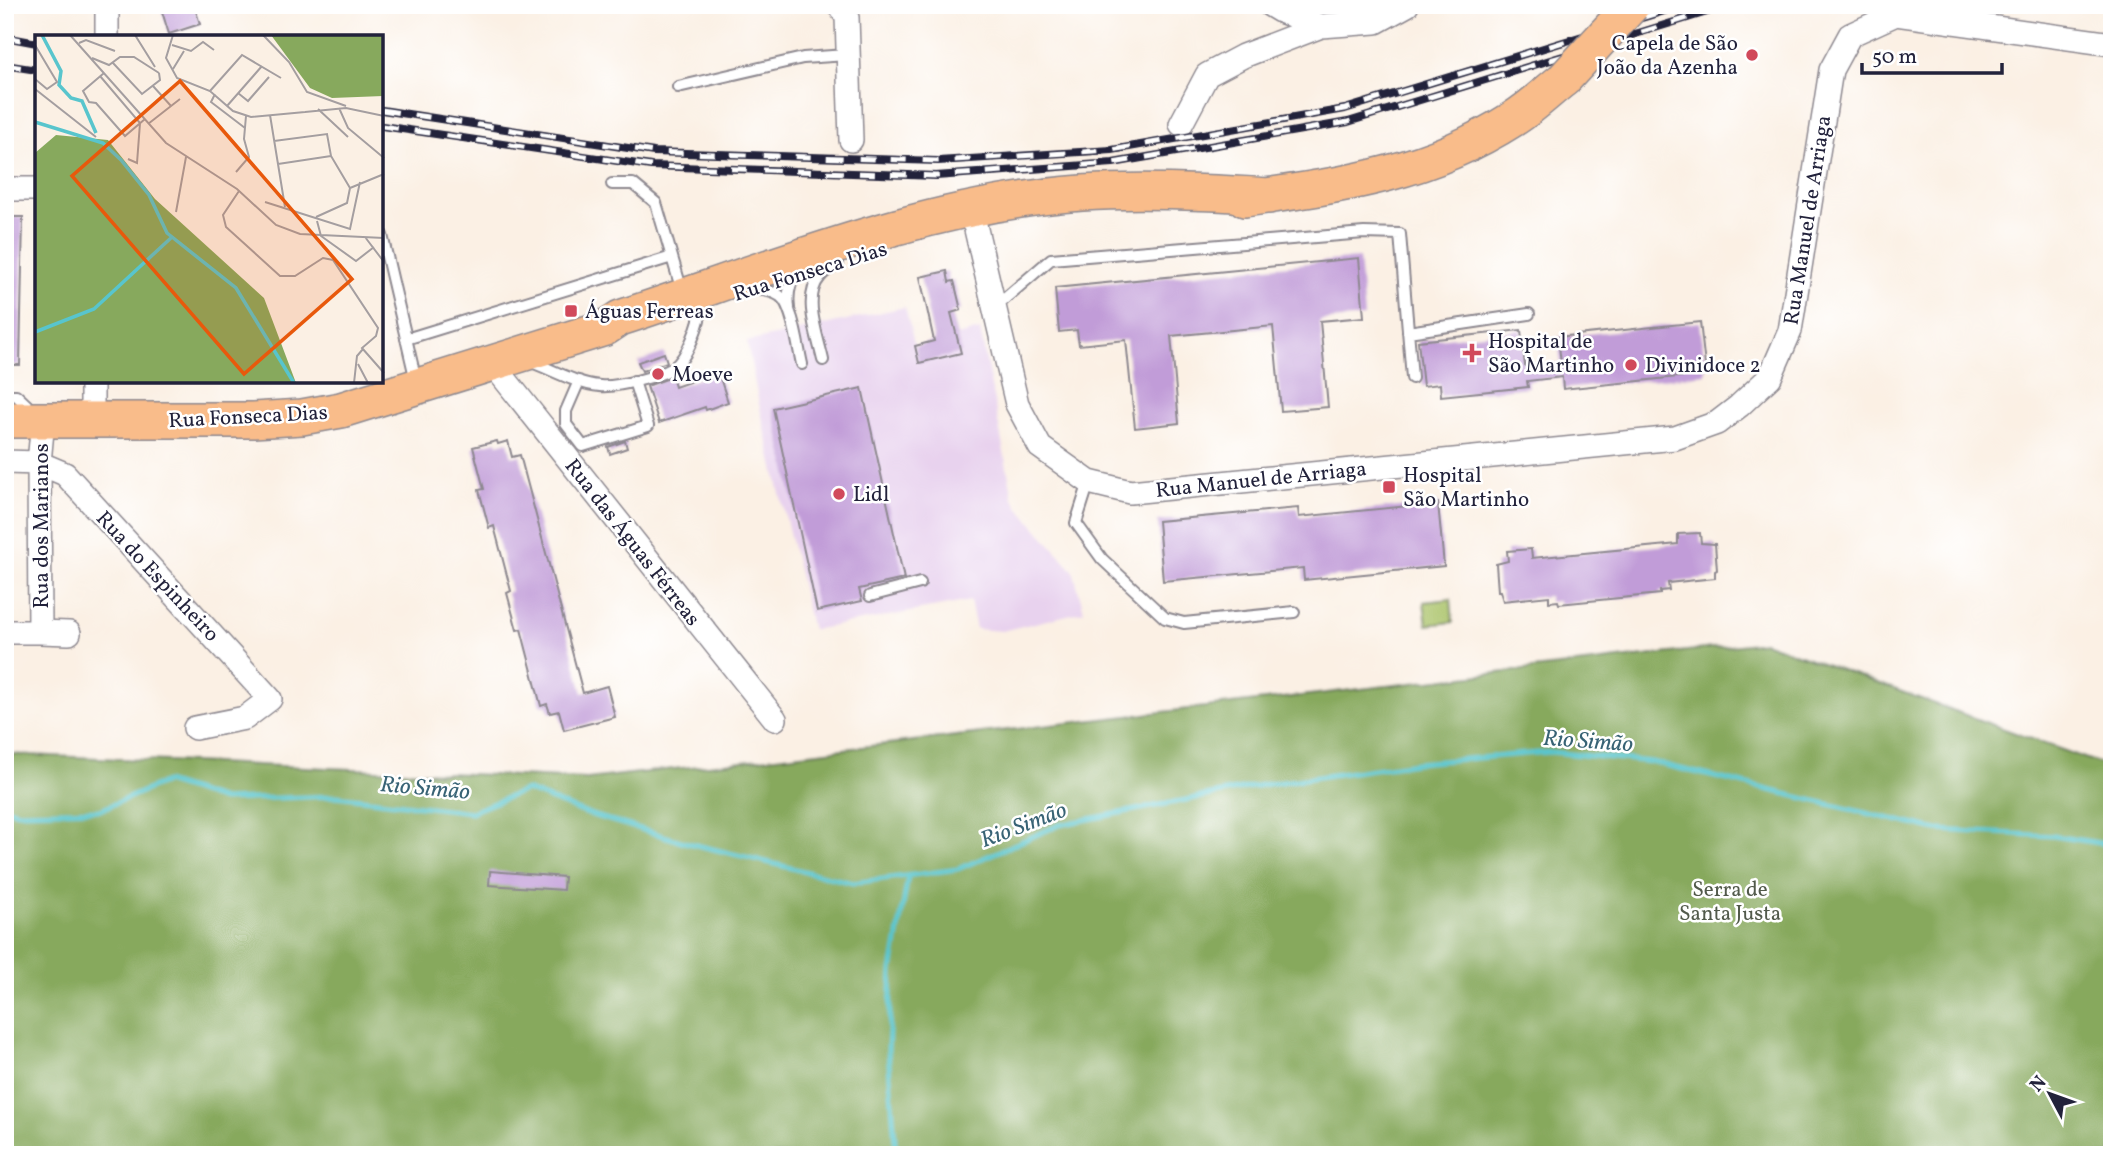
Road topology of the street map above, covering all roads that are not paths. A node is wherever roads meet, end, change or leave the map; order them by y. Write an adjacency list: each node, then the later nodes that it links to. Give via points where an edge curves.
1 (107, 5): 7 (street)
2 (839, 5): 9 (street, via 847,17)
3 (1270, 5): 6 (street)
4 (1407, 5): 6 (street, via 1376,22)
5 (1632, 5): 16 (main road, Rua Fonseca Dias, bridge, via 1564,79 1513,119 1448,153 1378,177)
6 (1321, 26): 11 (street, via 1242,56 1207,75)
7 (107, 35)
8 (2112, 44): 42 (street, Rua Manuel de Arriaga, via 1896,14 1850,35 1831,70 1790,331 1770,377 1717,423 1675,438 1130,492)
9 (847, 55): 10 (lane, via 803,58); 12 (street)
10 (678, 87)
11 (1181, 124)
12 (851, 140)
13 (612, 184): 20 (lane, via 633,184 656,203)
14 (5, 189): 15 (street)
15 (35, 189)
16 (1269, 196): 17 (main road, Rua Fonseca Dias, via 1205,205 1117,206); 17 (main road, Rua Fonseca Dias, via 1098,192 1032,200)
17 (964, 219): 18 (main road, Rua Fonseca Dias); 22 (main road, Rua Fonseca Dias, via 838,262); 24 (street, Rua Manuel de Arriaga)
18 (868, 236): 21 (main road, Rua Fonseca Dias); 22 (lane, via 841,254 801,270)
19 (383, 239): 27 (lane)
20 (673, 257): 23 (lane); 27 (lane)
21 (753, 282): 22 (main road, Rua Fonseca Dias); 23 (main road, Rua Fonseca Dias)
22 (799, 293): 29 (lane, via 813,308); 30 (lane)
23 (692, 299): 28 (main road, Rua Fonseca Dias, via 622,330 605,328); 33 (lane, via 700,322 683,356 674,367)
24 (994, 308): 26 (lane, via 1051,258 1399,234); 42 (street, Rua Manuel de Arriaga, via 1017,404 1040,447)
25 (1529, 314): 26 (lane)
26 (1408, 332): 31 (lane)
27 (406, 339): 35 (lane)
28 (504, 360): 32 (lane); 35 (main road, Rua Fonseca Dias); 49 (street, Rua das Águas Férreas)
29 (823, 360)
30 (802, 364)
31 (1412, 379)
32 (579, 381): 33 (lane, via 599,386); 33 (lane, via 566,411 566,424 583,446 648,426)
33 (634, 381)
34 (92, 383): 39 (street)
35 (417, 387): 39 (main road, Rua Fonseca Dias, via 302,417)
36 (5, 395): 38 (lane, via 16,395)
37 (5, 420): 38 (main road, Rua Fonseca Dias)
38 (43, 420): 39 (main road, Rua Fonseca Dias); 41 (street, Rua dos Marianos)
39 (92, 421)
40 (5, 462): 41 (street)
41 (39, 463): 47 (street, Rua dos Marianos); 50 (street, Rua do Espinheiro, via 65,474 270,699 245,718)
42 (1089, 482): 45 (lane, via 1076,523 1102,559 1165,618 1184,623)
43 (920, 583): 44 (lane)
44 (870, 596)
45 (1294, 612)
46 (5, 632): 47 (street, Rua dos Marianos)
47 (40, 632): 48 (street, Rua dos Marianos)
48 (69, 633)
49 (775, 719)
50 (195, 728)

